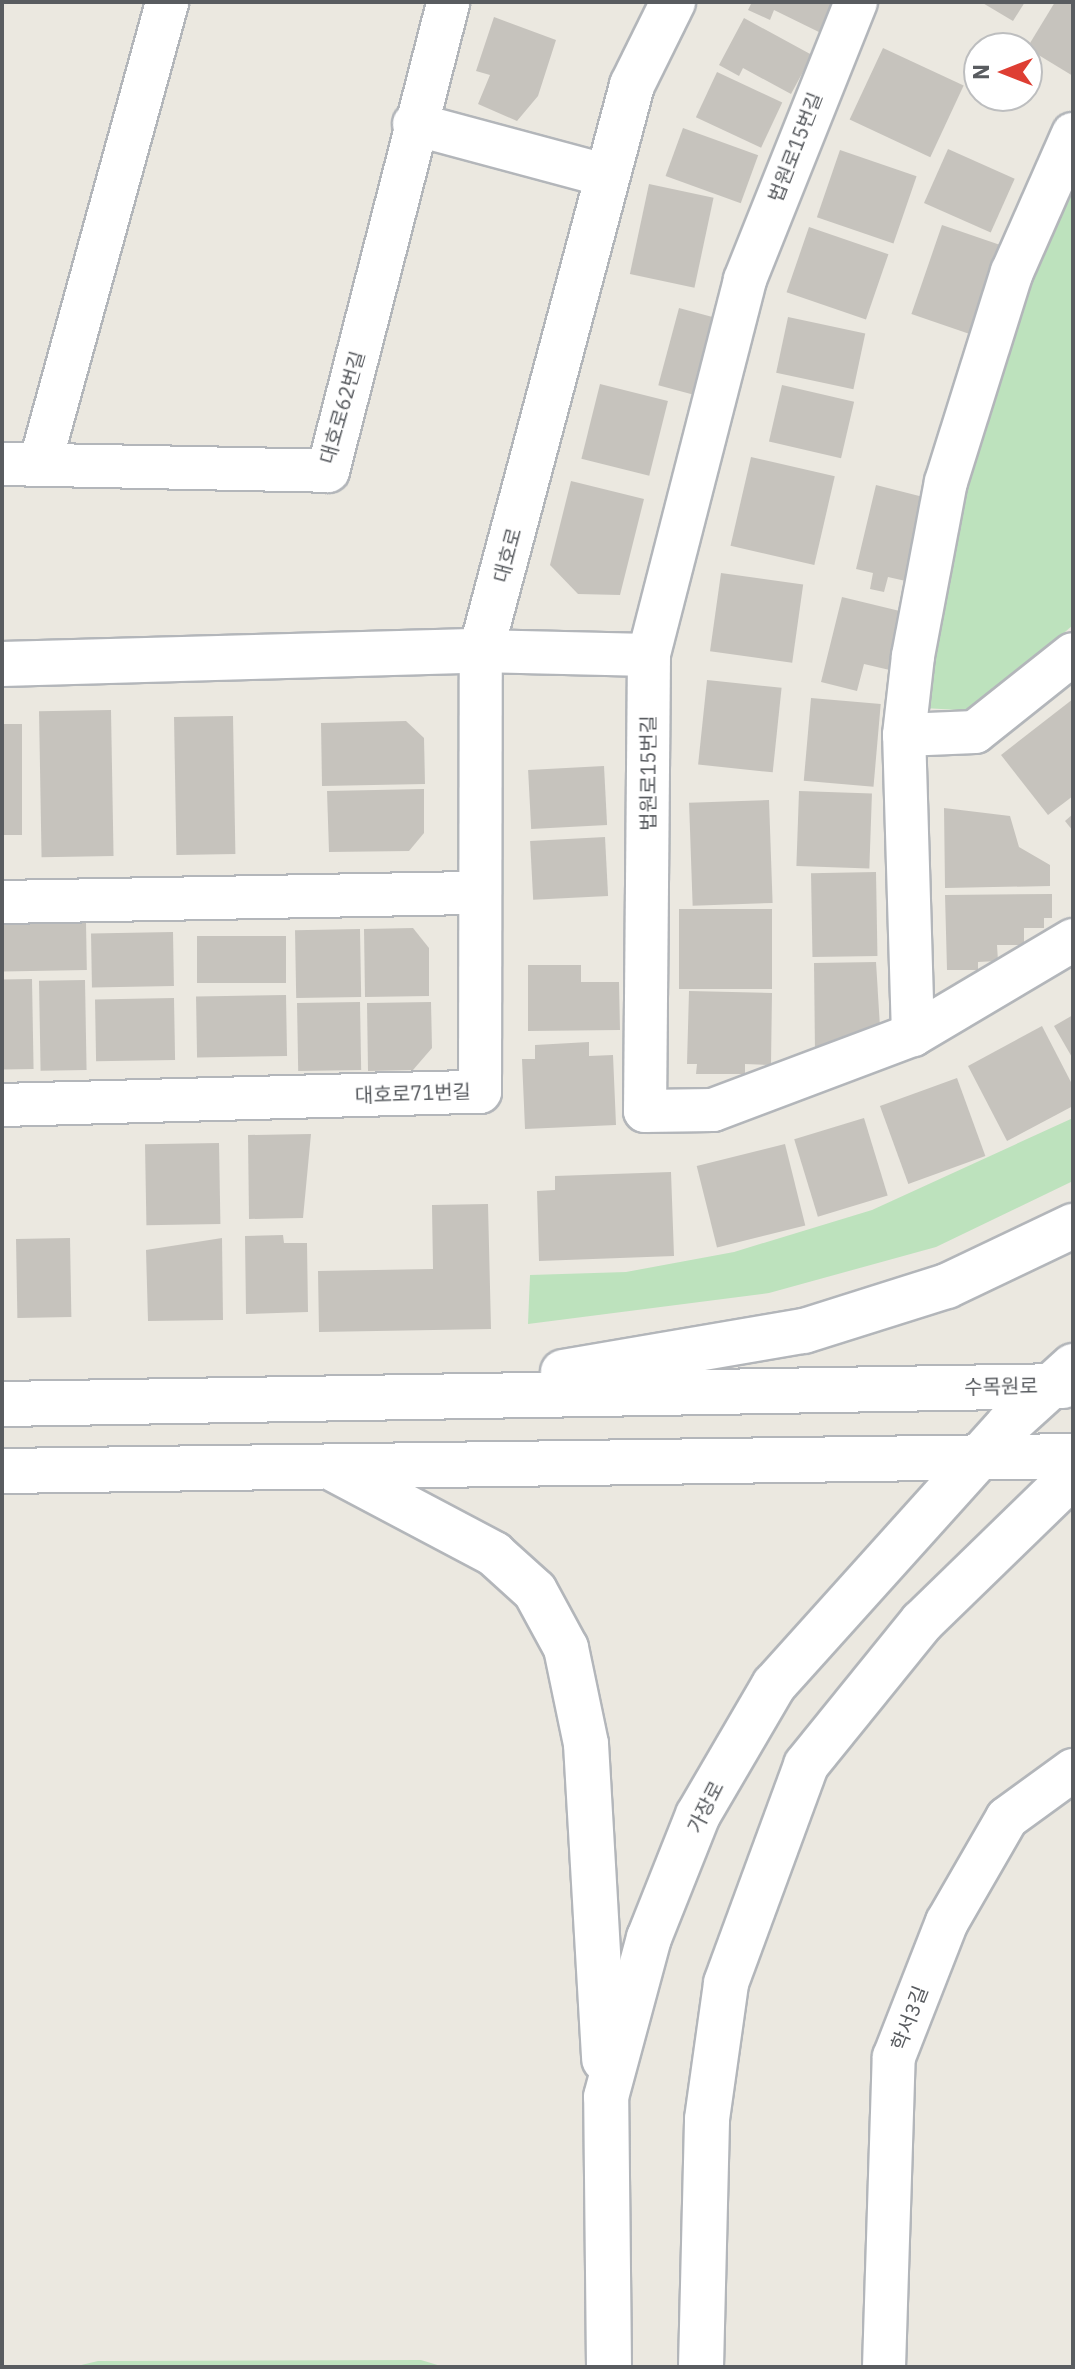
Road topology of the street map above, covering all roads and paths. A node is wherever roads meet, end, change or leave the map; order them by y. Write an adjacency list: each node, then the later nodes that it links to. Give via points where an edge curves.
1 (167, 2): 8 (street)
2 (448, 2): 5 (street, 대호로62번길)
3 (673, 2): 7 (main road, 대호로, via 632,85)
4 (856, 2): 11 (street, 법원로15번길, via 745,280)
5 (414, 124): 7 (street); 8 (street, 대호로62번길, via 328,471)
6 (1073, 134): 13 (street, via 1012,272 946,482)
7 (608, 176): 9 (main road, 대호로)
8 (21, 464)
9 (481, 651): 11 (street); 12 (main road); 14 (street, 대호로71번길)
10 (1073, 654): 13 (street, via 975,732)
11 (649, 655): 17 (street, 법원로15번길, via 645,1111 713,1110)
12 (2, 664)
13 (904, 735): 17 (street)
14 (477, 893): 15 (street); 18 (street, 대호로71번길, via 480,1092)
15 (2, 902)
16 (1073, 940): 17 (street, 법원로15번길)
17 (913, 1035)
18 (2, 1105)
19 (1073, 1226): 21 (main road, via 947,1286 804,1331)
20 (1065, 1379): 21 (main road, 수목원로, via 929,1387); 24 (main road, 가장로)
21 (424, 1396): 22 (main road)
22 (2, 1404)
23 (1073, 1456): 24 (main road)
24 (978, 1457): 25 (main road); 29 (main road, 가장로, via 758,1711 698,1815 649,1938)
25 (328, 1466): 26 (main road); 29 (main road, via 494,1554 535,1591 566,1648 586,1744)
26 (2, 1471)
27 (1073, 1475): 31 (main road, via 922,1622 806,1765 726,1983 707,2119)
28 (1073, 1770): 32 (street, 학서3길, via 1007,1818 947,1922 894,2057)
29 (606, 2097): 30 (main road, 가장로)
30 (609, 2367)
31 (701, 2367)
32 (884, 2367)

